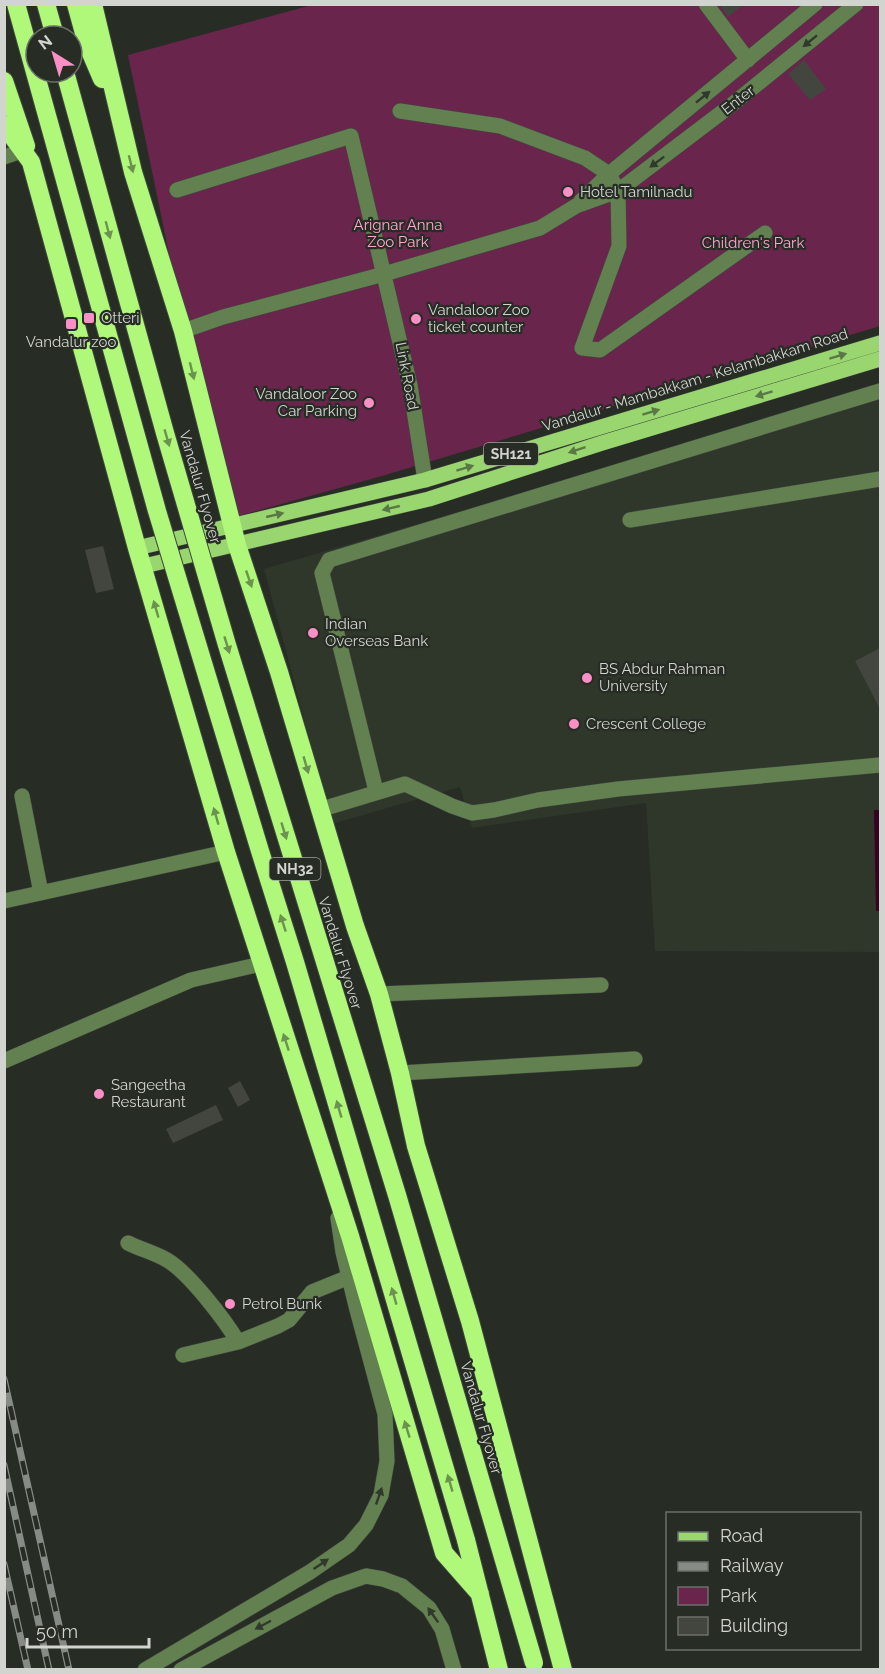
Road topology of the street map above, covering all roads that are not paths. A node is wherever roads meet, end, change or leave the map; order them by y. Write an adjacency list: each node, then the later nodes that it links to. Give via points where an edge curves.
1 (16, 4): 51 (highway, NH32, one-way to 1, bridge, via 299,973 157,511)
2 (46, 4): 8 (highway)
3 (76, 4): 14 (highway, via 87,44)
4 (93, 4): 14 (highway)
5 (706, 4): 9 (street)
6 (815, 4): 9 (street)
7 (856, 4): 18 (street, Enter, one-way to 18, via 734,104)
8 (52, 24)
9 (748, 60): 16 (street, one-way to 9)
10 (4, 81): 15 (highway)
11 (68, 84): 52 (highway, Vandalur Flyover / NH32, one-way to 52, bridge, via 227,645 397,1195)
12 (400, 111): 16 (street, via 500,126 585,158)
13 (4, 125): 15 (highway)
14 (122, 128): 22 (highway, one-way to 22)
15 (19, 157): 31 (highway)
16 (609, 174): 18 (street); 19 (street)
17 (177, 190): 21 (street, Link Road, via 351,136)
18 (618, 191): 19 (street, Enter); 20 (street, via 619,246 582,348 600,350)
19 (576, 206): 21 (street, via 540,228)
20 (765, 234)
21 (384, 274): 22 (street, via 223,317); 27 (street, Link Road, via 410,385)
22 (183, 332): 29 (highway, one-way to 29)
23 (880, 343): 27 (main road, Vandalur - Mambakkam - Kelambakkam Road / SH121, one-way to 23)
24 (880, 359): 30 (main road, SH121, one-way to 30, via 602,442 429,499)
25 (880, 391): 34 (street, via 329,560 322,573)
26 (880, 479): 28 (street)
27 (425, 480): 29 (main road, Vandalur - Mambakkam - Kelambakkam Road / SH121, one-way to 27)
28 (630, 520)
29 (232, 525): 30 (highway); 31 (main road, Vandalur - Mambakkam - Kelambakkam Road / SH121)
30 (237, 545): 32 (main road, SH121); 36 (highway, one-way to 36)
31 (137, 548): 32 (highway)
32 (144, 566): 37 (highway, one-way to 32)
33 (880, 765): 34 (street, via 618,789 472,813 405,784)
34 (376, 791): 36 (street)
35 (22, 796): 38 (street)
36 (319, 810): 42 (highway)
37 (226, 852): 38 (street); 40 (highway)
38 (41, 893): 39 (street)
39 (4, 901)
40 (261, 964): 44 (street, via 191,980); 46 (highway, one-way to 40)
41 (601, 985): 42 (street)
42 (379, 994): 45 (highway)
43 (635, 1059): 45 (street)
44 (4, 1061)
45 (400, 1073): 57 (highway, via 416,1146 470,1321)
46 (334, 1189): 48 (street); 51 (highway, one-way to 46, via 444,1553)
47 (128, 1244): 49 (street, via 167,1260 180,1271 230,1327)
48 (349, 1277): 49 (street, via 312,1292 289,1320); 53 (street, one-way to 48, via 310,1572 349,1545 366,1525 381,1495 387,1461 385,1413)
49 (238, 1342): 50 (street)
50 (183, 1354)
51 (480, 1594): 56 (highway, NH32)
52 (535, 1666)
53 (145, 1670)
54 (181, 1670): 55 (street, one-way to 54, via 442,1629 429,1608 402,1586 366,1576 332,1588)
55 (454, 1670)
56 (499, 1670)
57 (562, 1670)

